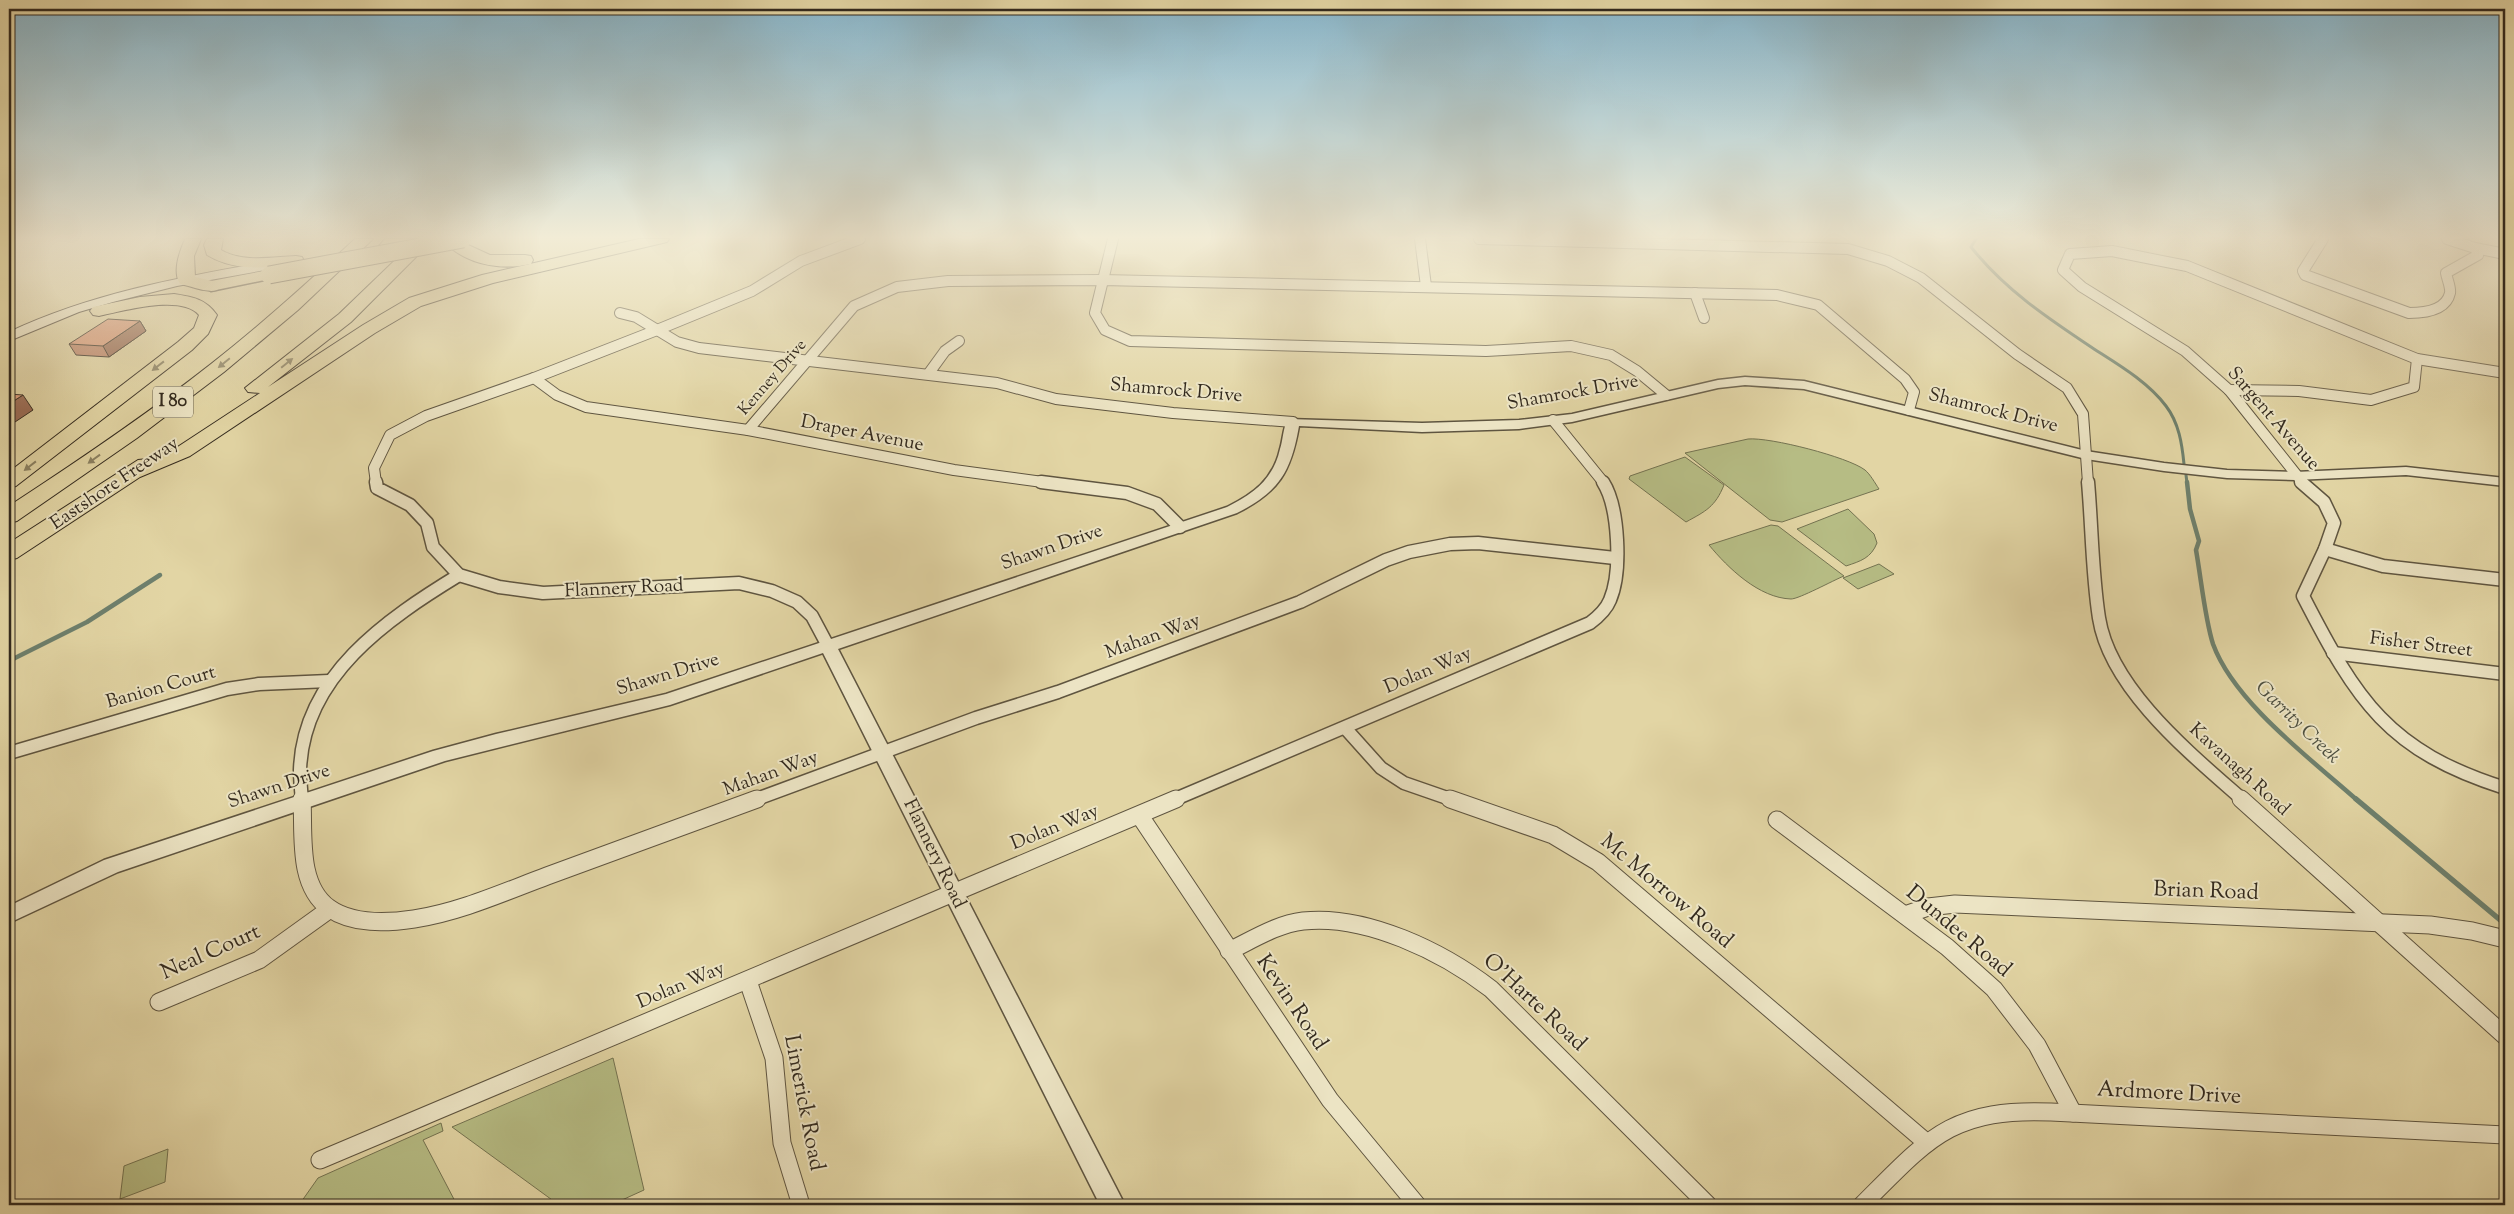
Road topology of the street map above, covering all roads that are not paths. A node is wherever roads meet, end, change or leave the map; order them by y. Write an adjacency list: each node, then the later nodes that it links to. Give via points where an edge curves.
1 (123, 296): 21 (main road, via 89,304)
2 (159, 296): 17 (main road)
3 (291, 296): 23 (highway)
4 (301, 296): 23 (highway, Eastshore Freeway / I 80)
5 (368, 296): 37 (highway, Eastshore Freeway / I 80, one-way to 5, via 278,370 345,318)
6 (434, 296): 37 (highway, via 415,302 369,329 184,452)
7 (741, 296): 20 (street)
8 (877, 296): 25 (street, Kenney Drive, via 854,306)
9 (1099, 296): 31 (street, via 1095,313 1104,331 1137,343 1486,351 1571,346 1611,355 1638,371)
10 (1696, 296): 19 (street)
11 (1781, 296): 32 (street, Kenney Drive, via 1818,305 1905,379 1914,392)
12 (1943, 296): 36 (street, via 2067,388 2083,414)
13 (2096, 296): 30 (street, Sargent Avenue, via 2185,351)
14 (2260, 296): 26 (street, Sargent Avenue)
15 (2359, 296): 16 (street, via 2409,313 2425,313 2440,306)
16 (2447, 296)
17 (99, 312): 24 (main road); 39 (highway, one-way to 39, via 146,301 167,300 198,304 208,315 202,330 185,346)
18 (620, 313): 20 (street, Shamrock Drive, via 636,317)
19 (1704, 318)
20 (657, 330): 25 (street, Shamrock Drive, via 677,342 699,348); 29 (street)
21 (9, 337)
22 (959, 341): 27 (street, via 945,351)
23 (246, 345): 41 (highway, Eastshore Freeway / I 80, one-way to 41, via 93,460)
24 (9, 349)
25 (809, 359): 27 (street, Shamrock Drive); 35 (street, Kenney Drive)
26 (2417, 359): 28 (street, Sargent Avenue); 30 (street, via 2414,387 2371,400 2299,391)
27 (929, 373): 34 (street, Shamrock Drive, via 997,383 1056,399 1174,413)
28 (2505, 374)
29 (534, 378): 35 (street, Draper Avenue, via 557,395 586,407); 46 (street, via 426,416 390,436 374,468 377,488 410,505 427,523 433,547)
30 (2228, 390): 38 (street, Sargent Avenue)
31 (1666, 395): 32 (street, Shamrock Drive, via 1745,381 1804,386); 33 (street, Shamrock Drive)
32 (1909, 410): 36 (street, Shamrock Drive)
33 (1553, 420): 34 (street, Shamrock Drive, via 1491,427 1428,429); 45 (street, Dolan Way, via 1614,501)
34 (1294, 422): 42 (street, Shawn Drive, via 1286,461 1265,490 1232,510)
35 (748, 430): 42 (street, Draper Avenue, via 954,470 1127,493 1157,504)
36 (2086, 455): 38 (street, Shamrock Drive, via 2218,473); 63 (street, Kavanagh Road, via 2099,619 2103,636 2122,674 2178,742)
37 (134, 472): 44 (highway, Eastshore Freeway / I 80)
38 (2295, 476): 40 (street, Shamrock Drive, via 2406,472); 43 (street, Sargent Avenue, via 2324,502 2334,523)
39 (9, 482)
40 (2505, 482)
41 (9, 516)
42 (1180, 527): 48 (street, Shawn Drive)
43 (2325, 549): 47 (street, via 2383,566); 49 (street, Sargent Avenue, via 2303,596)
44 (9, 553)
45 (1615, 558): 52 (street, Dolan Way, via 1613,596 1600,615 1586,626); 53 (street, Mahan Way, via 1478,543 1409,552 1300,602 1058,692)
46 (459, 575): 48 (street, Flannery Road, via 499,587 543,593 739,583 772,591 797,602 812,616); 51 (street, Mahan Way, via 390,620)
47 (2505, 580)
48 (828, 646): 53 (street, Flannery Road); 56 (street, Shawn Drive, via 647,706 488,740)
49 (2333, 652): 50 (street, Fisher Street); 55 (street, Sargent Avenue, via 2359,695 2386,725 2430,755)
50 (2505, 674)
51 (328, 681): 54 (street, Banion Court, via 227,689); 56 (street, Mahan Way, via 310,717 301,752)
52 (1346, 729): 57 (street, Dolan Way); 71 (street, Mc Morrow Road, via 1375,762 1396,779 1552,835 1598,862)
53 (884, 752): 59 (street, Flannery Road); 60 (street, Mahan Way, via 447,913 383,922 354,918)
54 (9, 753)
55 (2505, 788)
56 (302, 801): 60 (street, Mahan Way, via 309,883 320,901); 61 (street, Shawn Drive, via 111,866)
57 (1140, 816): 59 (street, Dolan Way); 65 (street, Kevin Road)
58 (1777, 820): 62 (street, Dundee Road)
59 (953, 893): 66 (street, Dolan Way); 74 (street, Flannery Road)
60 (330, 909): 67 (street, Neal Court, via 258,960)
61 (9, 915)
62 (1905, 915): 63 (street, Brian Road, via 1955,904); 69 (street, Dundee Road, via 1964,961 2007,1003 2037,1045)
63 (2380, 922): 64 (street, Brian Road, via 2452,927); 68 (street, Kavanagh Road)
64 (2505, 939)
65 (1229, 951): 75 (street, Kevin Road, via 1330,1100); 76 (street, O'Harte Road, via 1289,924 1325,920 1352,924 1394,937 1456,963 1491,989)
66 (748, 981): 72 (street, Dolan Way); 73 (street, Limerick Road, via 774,1058 782,1143)
67 (159, 1002)
68 (2505, 1036)
69 (2072, 1113): 70 (street, Ardmore Drive); 71 (street, Ardmore Drive, via 2015,1111 1987,1114 1945,1129)
70 (2505, 1135)
71 (1927, 1142): 77 (street, Ardmore Drive)
72 (320, 1160)
73 (801, 1205)
74 (1113, 1205)
75 (1417, 1205)
76 (1708, 1205)
77 (1862, 1205)

